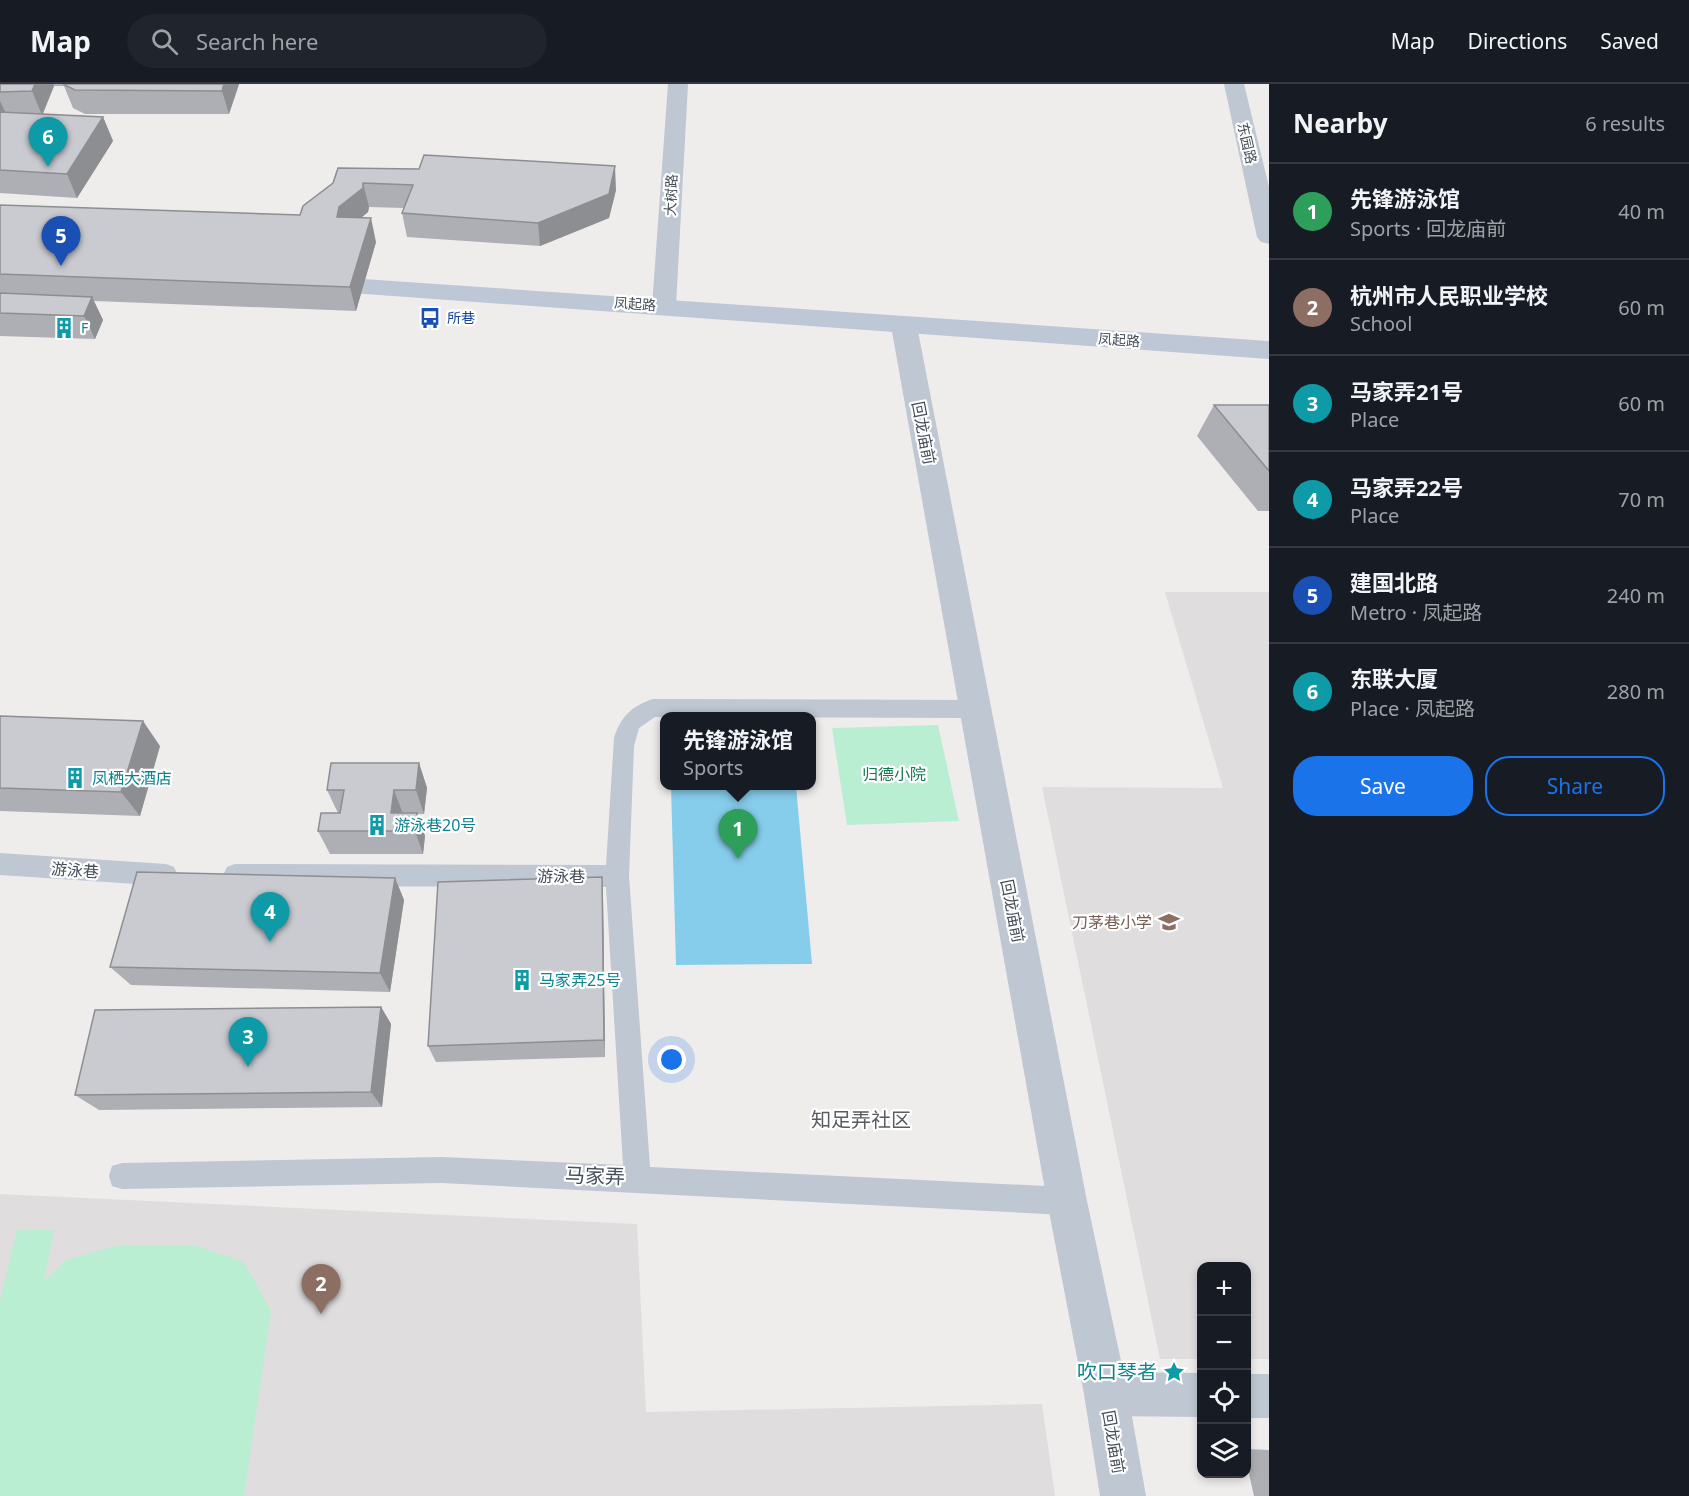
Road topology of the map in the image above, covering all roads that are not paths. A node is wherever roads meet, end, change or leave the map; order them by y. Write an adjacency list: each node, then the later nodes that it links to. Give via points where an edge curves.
1 (678, 84): 5 (street, 大树路)
2 (1234, 84): 3 (street, 东园路)
3 (1269, 237)
4 (301, 283): 5 (main road, 凤起路)
5 (664, 306): 6 (main road, 凤起路)
6 (904, 326): 7 (main road, 凤起路); 8 (street, 回龙庙前)
7 (1269, 350)
8 (975, 709): 12 (lane, via 653,708 634,717 626,731); 15 (street, 回龙庙前)
9 (0, 864): 10 (lane, 游泳巷)
10 (192, 875)
11 (216, 875): 12 (lane, 游泳巷)
12 (616, 876): 14 (lane)
13 (122, 1176): 14 (lane, 马家弄, via 442,1170)
14 (637, 1178): 15 (lane, 马家弄)
15 (1067, 1201): 16 (street, 回龙庙前)
16 (1106, 1394): 17 (street); 20 (street, 回龙庙前)
17 (1197, 1395)
18 (1251, 1396): 19 (street)
19 (1269, 1396)
20 (1123, 1496)

